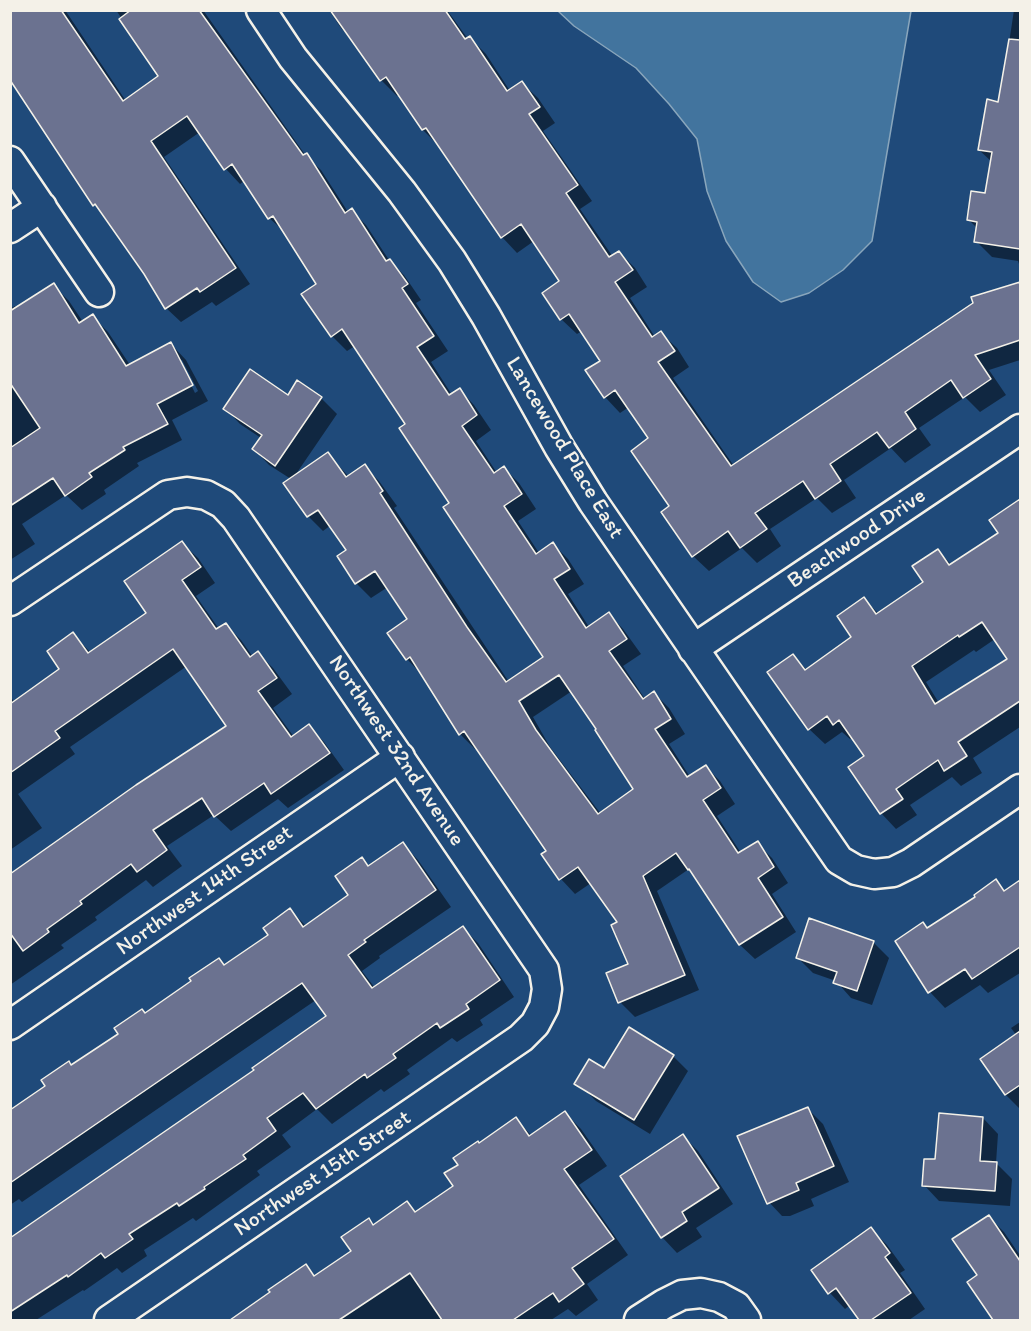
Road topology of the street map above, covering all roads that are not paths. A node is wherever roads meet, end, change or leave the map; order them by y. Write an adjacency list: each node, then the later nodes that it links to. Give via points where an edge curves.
1 (261, 10): 8 (street, Lancewood Place East, via 293,58 402,192 452,261 559,447)
2 (10, 161): 3 (street)
3 (42, 207): 4 (street); 5 (street)
4 (10, 228)
5 (99, 291)
6 (1020, 429): 8 (street, Beachwood Drive)
7 (10, 601): 9 (street, Northwest 32nd Avenue, via 168,495 206,495 223,504 236,518)
8 (693, 649): 10 (street, Lancewood Place East, via 839,860 856,870 893,872)
9 (400, 757): 11 (street, Northwest 32nd Avenue, via 544,970 544,1007); 12 (street, Northwest 14th Street)
10 (1020, 789)
11 (535, 1024): 13 (street, Northwest 15th Street, via 521,1038)
12 (10, 1025)
13 (109, 1320)
14 (639, 1320): 15 (street, via 682,1295 700,1293 736,1306)
15 (746, 1320)

